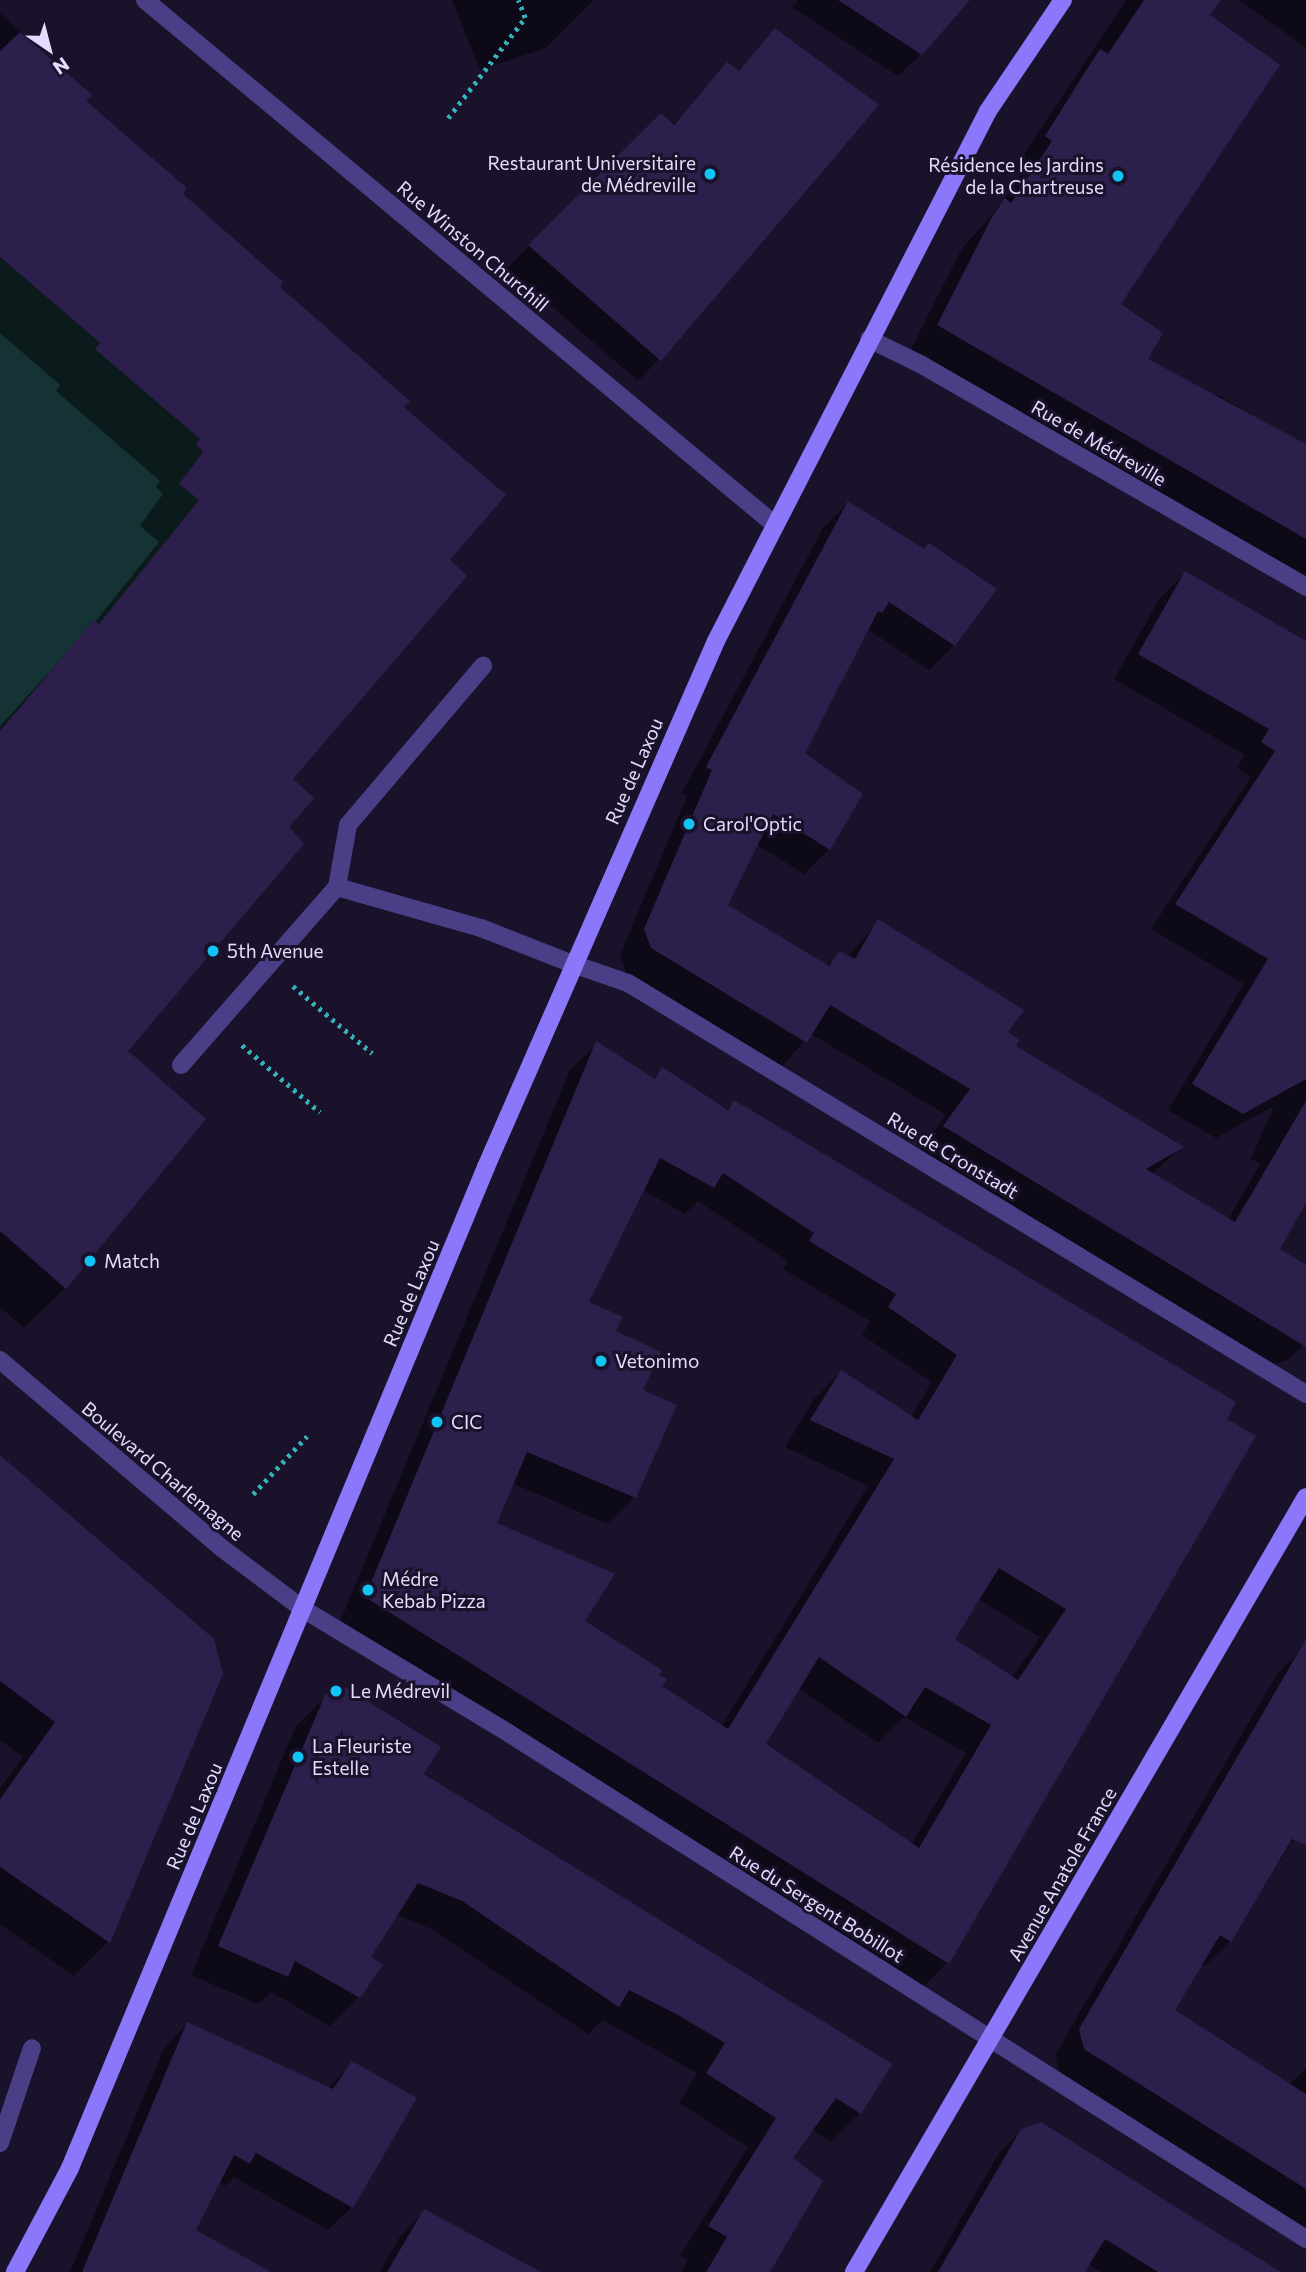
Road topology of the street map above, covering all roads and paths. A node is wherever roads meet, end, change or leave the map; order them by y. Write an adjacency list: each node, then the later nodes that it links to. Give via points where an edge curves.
1 (145, 0): 6 (street, Rue Winston Churchill)
2 (518, 0): 4 (path, via 525,18)
3 (1063, 0): 5 (main road, Rue de Laxou, via 988,111)
4 (448, 118)
5 (869, 340): 6 (main road, Rue de Laxou); 7 (street, Rue de Médreville, via 934,372)
6 (774, 524): 11 (main road, Rue de Laxou, via 710,653)
7 (1306, 587)
8 (483, 666): 9 (street, via 348,825)
9 (337, 887): 10 (street); 11 (street, Rue de Cronstadt, via 481,928)
10 (269, 964): 12 (street); 13 (path)
11 (573, 964): 17 (street, Rue de Cronstadt, via 628,983); 21 (main road, Rue de Laxou)
12 (218, 1024): 14 (street); 15 (path)
13 (372, 1054)
14 (181, 1065)
15 (320, 1112)
16 (0, 1360): 21 (street, Boulevard Charlemagne, via 223,1549)
17 (1306, 1394)
18 (307, 1436): 19 (path)
19 (253, 1494)
20 (1306, 1497): 22 (main road, Avenue Anatole France)
21 (303, 1609): 22 (street, Rue du Sergent Bobillot, via 510,1734); 26 (main road, Rue de Laxou, via 75,2156)
22 (989, 2038): 25 (street, Rue du Sergent Bobillot); 27 (main road, Avenue Anatole France)
23 (32, 2048): 24 (street)
24 (0, 2143)
25 (1306, 2239)
26 (15, 2272)
27 (854, 2272)

